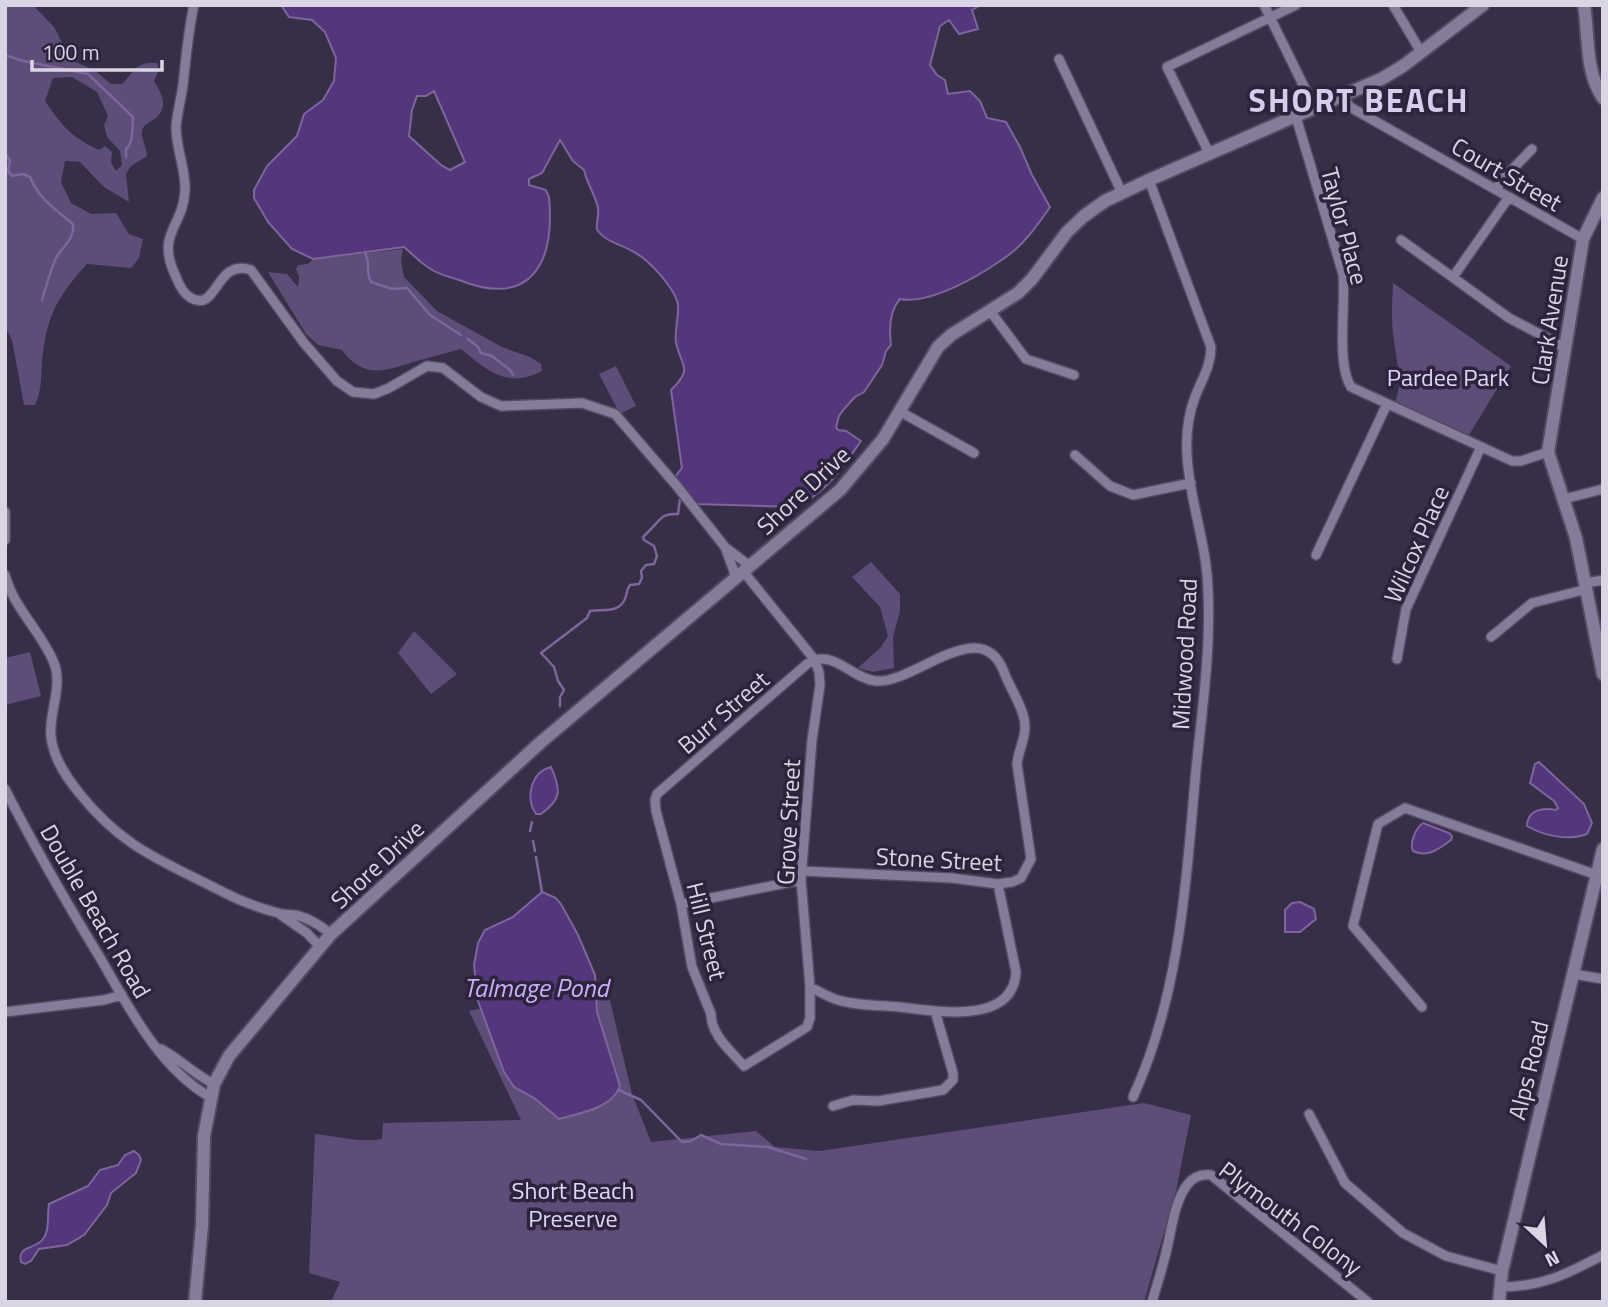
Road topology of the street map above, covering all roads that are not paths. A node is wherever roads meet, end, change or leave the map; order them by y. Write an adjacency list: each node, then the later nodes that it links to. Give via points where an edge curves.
1 (194, 5): 38 (street, via 176,125 184,198 167,245 184,292 202,300 232,269 251,270 304,343 352,392 374,394 417,370 435,366 501,405 582,403 615,414)
2 (1264, 5): 7 (street)
3 (1296, 5): 7 (street)
4 (1393, 5): 8 (street)
5 (1483, 5): 8 (main road, Shore Drive)
6 (1584, 5): 11 (main road, via 1590,65)
7 (1270, 17): 12 (street); 15 (street, via 1167,66)
8 (1421, 52): 10 (main road, Shore Drive, via 1390,74)
9 (1059, 59): 18 (street)
10 (1343, 96): 12 (main road, Shore Drive); 17 (street, Court Street, via 1350,107)
11 (1603, 98)
12 (1315, 109): 13 (main road, Shore Drive)
13 (1296, 117): 15 (main road, Shore Drive); 27 (street, Taylor Place, via 1343,274 1344,370 1350,387)
14 (1532, 149): 17 (street)
15 (1210, 155): 16 (main road, Shore Drive)
16 (1149, 180): 18 (main road, Shore Drive); 33 (street, Midwood Road, via 1211,347 1187,430)
17 (1496, 189): 19 (street, Court Street)
18 (1122, 193): 24 (main road, Shore Drive, via 1079,220 1027,284)
19 (1509, 197): 21 (street, Court Street); 23 (street)
20 (1601, 205): 21 (main road, Clark Avenue)
21 (1583, 239): 25 (main road, Clark Avenue)
22 (1401, 240): 23 (street)
23 (1453, 277): 25 (street, via 1509,318)
24 (990, 311): 26 (street, via 1026,359); 28 (main road, Shore Drive, via 937,347)
25 (1566, 348): 30 (main road, Clark Avenue)
26 (1074, 375)
27 (1387, 404): 29 (street); 39 (street)
28 (899, 411): 31 (street); 40 (main road, Shore Drive, via 850,480)
29 (1481, 447): 30 (street, via 1512,461); 46 (street, Wilcox Place, via 1406,609)
30 (1548, 452): 35 (main road)
31 (974, 453)
32 (1075, 454): 33 (street, via 1110,486 1133,495)
33 (1191, 483): 69 (street, Midwood Road, via 1206,557 1208,597 1187,866 1174,963)
34 (1603, 489): 35 (street)
35 (1564, 499): 43 (main road)
36 (5, 512): 37 (street)
37 (5, 540)
38 (725, 547): 40 (street); 40 (street)
39 (1316, 555)
40 (743, 571): 45 (street); 56 (main road, Shore Drive, via 542,741)
41 (5, 575): 55 (street, via 14,600 54,662 51,739 60,765 87,803 116,833 160,862)
42 (1603, 580): 43 (street)
43 (1587, 586): 44 (street, via 1524,607); 47 (main road)
44 (1491, 637)
45 (814, 659): 49 (street, Burr Street); 51 (street, Grove Street, via 820,685); 53 (street, Stone Street, via 829,659 865,679 878,681 968,649 993,653 1025,729 1017,764 1031,859 1021,878)
46 (1397, 659)
47 (1602, 670)
48 (5, 789): 61 (street, Double Beach Road)
49 (657, 794): 54 (street, Hill Street, via 656,811)
50 (1603, 849): 52 (main road, Alps Road)
51 (802, 875): 53 (street, Stone Street, via 952,877); 54 (street, Stone Street); 60 (street, Grove Street)
52 (1597, 875): 58 (main road, Alps Road); 62 (street, via 1405,808 1378,824 1353,926)
53 (998, 884): 63 (street, via 1015,985 1010,995 986,1008)
54 (681, 904): 66 (street, Hill Street, via 692,967 711,1022)
55 (281, 915): 56 (street, via 309,920); 57 (street)
56 (331, 934): 57 (main road, Shore Drive)
57 (320, 947): 67 (main road, Shore Drive, via 229,1056)
58 (1573, 974): 59 (street); 73 (main road, Alps Road)
59 (1603, 979)
60 (810, 987): 63 (street, via 852,1003); 66 (street, Grove Street, via 807,1027)
61 (122, 995): 64 (street); 65 (street, Double Beach Road)
62 (1422, 1007)
63 (935, 1011): 70 (street, via 953,1073 950,1085 919,1095)
64 (5, 1012)
65 (159, 1048): 67 (street, Double Beach Road); 68 (street, Double Beach Road, via 186,1082)
66 (744, 1066)
67 (214, 1084): 68 (main road, Shore Drive)
68 (209, 1097): 75 (main road, Shore Drive)
69 (1133, 1097)
70 (833, 1106)
71 (1309, 1114): 73 (street, via 1345,1183 1402,1233 1446,1256)
72 (1603, 1255): 74 (street, via 1558,1279)
73 (1502, 1271): 74 (main road, Alps Road)
74 (1500, 1287): 78 (main road, Alps Road)
75 (195, 1302)
76 (1152, 1302): 77 (street, Plymouth Colony, via 1178,1205 1187,1186 1203,1174 1211,1175)
77 (1368, 1302)
78 (1499, 1302)

